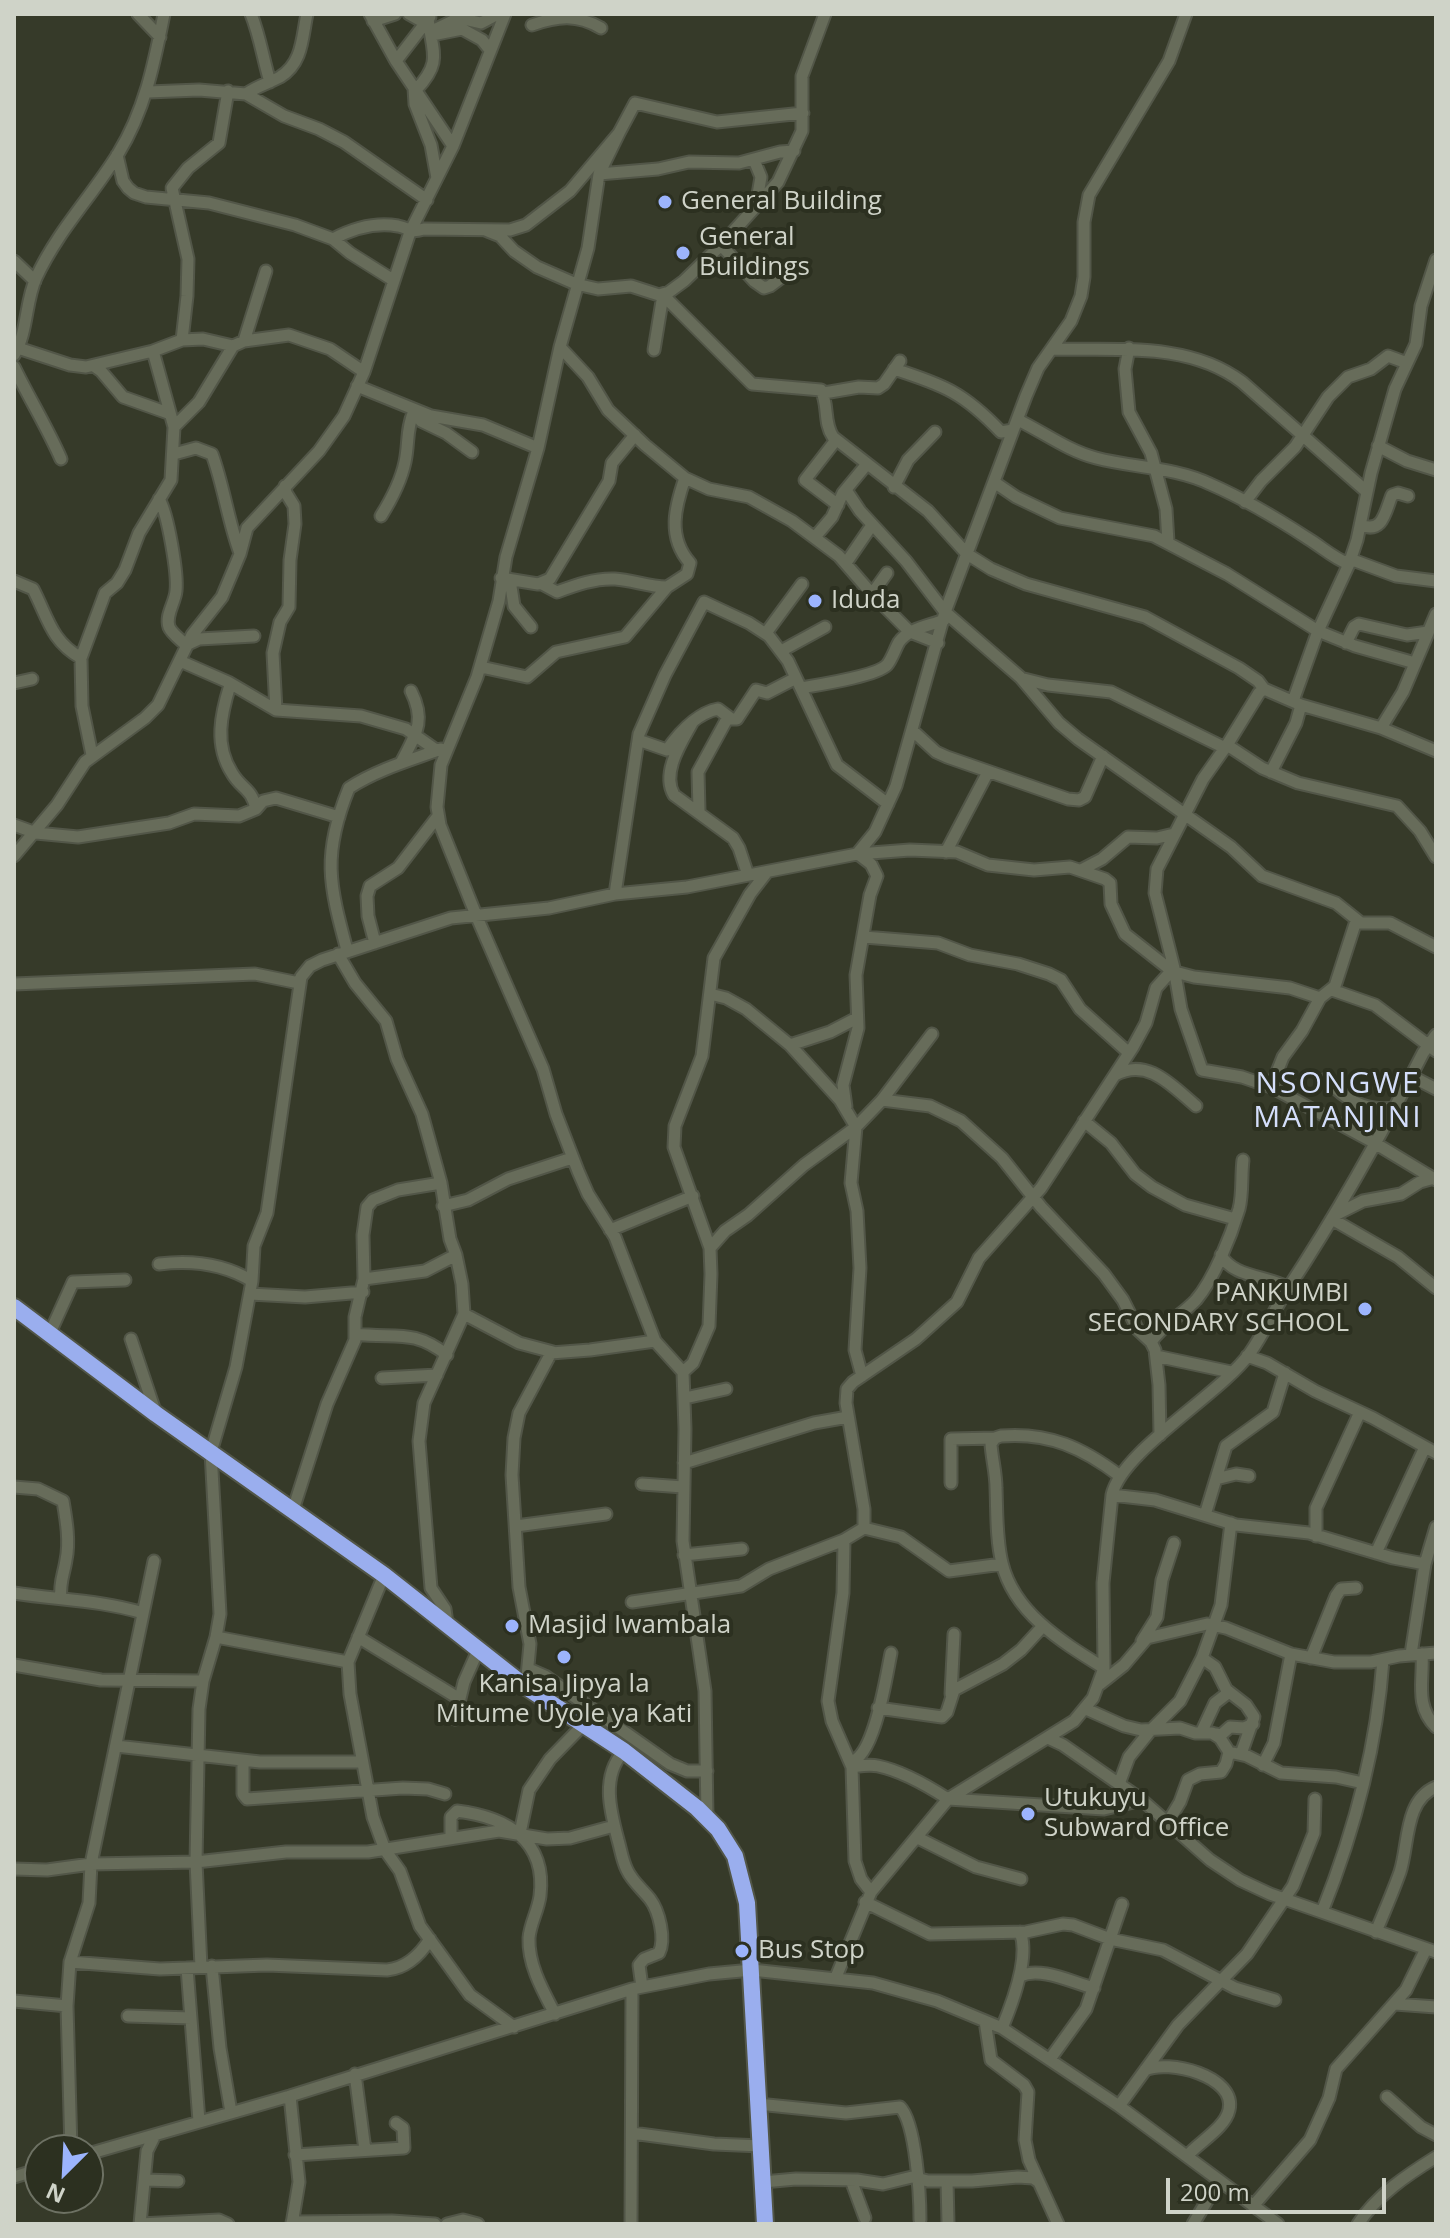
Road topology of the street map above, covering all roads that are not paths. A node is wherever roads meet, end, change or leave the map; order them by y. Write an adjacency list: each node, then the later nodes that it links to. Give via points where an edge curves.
1 (138, 14): 16 (street)
2 (164, 14): 16 (street)
3 (251, 14): 19 (street)
4 (307, 14): 19 (street, via 298,59)
5 (395, 14): 12 (street)
6 (409, 14): 13 (street)
7 (498, 14): 13 (street, via 481,23 466,18)
8 (505, 14): 17 (street)
9 (825, 14): 24 (street, via 802,76)
10 (1186, 14): 53 (street, via 1169,61 1087,201 1081,296)
11 (573, 16): 14 (street); 15 (street)
12 (371, 18): 18 (street)
13 (429, 25): 17 (street, via 462,29); 18 (street); 20 (street, via 435,63)
14 (532, 25)
15 (601, 28)
16 (160, 37): 22 (street)
17 (490, 50): 26 (street)
18 (396, 61): 20 (street)
19 (270, 82): 23 (street)
20 (415, 89): 26 (street); 32 (street)
21 (228, 91): 22 (street); 23 (street); 34 (street, via 219,143 183,173 173,186)
22 (148, 92): 28 (street)
23 (246, 94): 35 (street, via 344,142)
24 (803, 113): 25 (street, via 717,122 635,103); 27 (street)
25 (619, 133): 31 (street); 37 (street, via 570,191 526,225)
26 (453, 146): 32 (street)
27 (794, 151): 29 (street); 36 (street, via 778,182)
28 (117, 155): 34 (street, via 131,191); 46 (street)
29 (754, 160): 30 (street); 36 (street, via 761,177)
30 (619, 171): 31 (street); 33 (street)
31 (599, 174): 33 (street)
32 (437, 178): 35 (street)
33 (596, 197): 47 (street)
34 (173, 198): 39 (street, via 220,205); 49 (street, via 188,259)
35 (427, 200): 38 (street)
36 (756, 207): 40 (street)
37 (485, 230): 38 (street); 47 (street, via 537,267)
38 (410, 232): 39 (street, via 399,226 363,228); 45 (street)
39 (333, 239): 45 (street)
40 (721, 245): 43 (street, via 764,288); 48 (street)
41 (14, 261): 46 (street)
42 (1436, 264): 57 (street)
43 (794, 268)
44 (266, 271): 50 (street)
45 (393, 280): 60 (street)
46 (35, 281): 56 (street)
47 (576, 284): 48 (street, via 598,289 631,286); 51 (street)
48 (663, 295): 54 (street); 62 (street, via 752,384)
49 (182, 340): 50 (street); 55 (street)
50 (239, 343): 60 (street, via 289,335 330,349); 65 (street, via 199,402)
51 (560, 347): 68 (street, via 588,377 608,410); 72 (street)
52 (1129, 348): 53 (street); 69 (street, via 1187,357 1221,369); 77 (street, via 1129,412)
53 (1052, 349): 66 (street)
54 (654, 350)
55 (153, 351): 58 (street); 64 (street)
56 (16, 352): 58 (street)
57 (1407, 363): 69 (street, via 1388,356 1348,377); 71 (street)
58 (94, 366): 64 (street, via 123,397)
59 (14, 367): 75 (street)
60 (364, 372): 61 (street)
61 (357, 386): 63 (street); 81 (street, via 333,434)
62 (824, 393): 66 (street, via 878,388 897,365); 70 (street, via 827,426)
63 (414, 410): 72 (street, via 483,425); 73 (street, via 423,422); 89 (street, via 401,477)
64 (168, 413): 65 (street)
65 (174, 427): 74 (street)
66 (1011, 427): 77 (street, via 1078,452); 80 (street)
67 (935, 432): 82 (street, via 908,460)
68 (635, 435): 79 (street); 102 (street, via 612,463 609,481 563,560)
69 (1303, 436): 84 (street); 87 (street)
70 (836, 440): 76 (street); 88 (street, via 805,480)
71 (1378, 446): 78 (street); 84 (street)
72 (538, 448): 99 (street)
73 (472, 452)
74 (174, 454): 86 (street, via 171,480); 94 (street, via 196,448 212,454)
75 (61, 459)
76 (867, 464): 82 (street); 83 (street)
77 (1154, 468): 87 (street, via 1195,478); 93 (street, via 1166,509)
78 (1436, 470)
79 (685, 478): 92 (street, via 749,497); 104 (street, via 674,511 679,550 690,567 686,576)
80 (994, 482): 93 (street, via 1060,518); 95 (street)
81 (285, 486): 94 (street, via 247,528); 131 (street, via 295,524 290,604 273,653)
82 (894, 487): 95 (street, via 928,511)
83 (846, 490): 88 (street); 90 (street)
84 (1366, 491): 91 (street)
85 (1408, 496): 91 (street, via 1392,495 1376,528)
86 (159, 499): 117 (street, via 169,527 176,584 168,623); 119 (street, via 125,570 105,593)
87 (1245, 502): 96 (street)
88 (838, 505): 92 (street)
89 (381, 516)
90 (872, 525): 97 (street); 107 (street, via 931,592)
91 (1361, 525): 96 (street)
92 (815, 537): 97 (street)
93 (1168, 542): 110 (street)
94 (240, 554): 117 (street, via 222,597)
95 (967, 554): 107 (street); 128 (street, via 1013,580 1145,617 1239,668)
96 (1350, 562): 101 (street); 110 (street)
97 (846, 563): 105 (street)
98 (887, 573): 105 (street)
99 (506, 579): 102 (street); 108 (street, via 514,606); 122 (street)
100 (14, 581): 119 (street, via 33,589 57,639)
101 (1436, 581)
102 (542, 584): 104 (street, via 557,592 611,579)
103 (802, 584): 113 (street)
104 (667, 587): 122 (street, via 623,638 556,652 527,677)
105 (872, 594): 111 (street)
106 (1436, 614): 112 (street)
107 (944, 616): 111 (street); 115 (street); 123 (street)
108 (531, 627)
109 (825, 627): 118 (street)
110 (1318, 631): 116 (street); 130 (street)
111 (910, 632): 115 (street); 126 (street, via 886,666 843,680)
112 (1428, 632): 116 (street, via 1407,635 1359,624); 120 (street)
113 (766, 633): 118 (street); 137 (street, via 702,603)
114 (254, 636): 117 (street, via 199,639)
115 (938, 643): 135 (street)
116 (1346, 643): 120 (street)
117 (186, 645): 121 (street)
118 (781, 651): 126 (street)
119 (81, 658): 142 (street, via 82,706)
120 (1415, 663): 134 (street)
121 (178, 665): 127 (street, via 180,661); 142 (street, via 154,710)
122 (481, 667): 138 (street)
123 (1020, 677): 139 (street, via 1111,692); 143 (street, via 1059,723)
124 (32, 679): 125 (street)
125 (14, 683)
126 (799, 683): 132 (street, via 766,694 756,690 737,719); 147 (street, via 837,765)
127 (230, 685): 131 (street); 148 (street, via 220,725 224,754)
128 (1264, 689): 130 (street); 139 (street)
129 (411, 691): 136 (street, via 420,716)
130 (1297, 703): 134 (street); 146 (street, via 1296,723)
131 (276, 710): 136 (street, via 361,716)
132 (730, 718): 133 (street, via 716,708); 149 (street, via 698,771)
133 (692, 723): 137 (street, via 667,750); 149 (street, via 672,764 670,788)
134 (1381, 728): 141 (street)
135 (912, 730): 145 (street, via 941,755); 147 (street)
136 (414, 733): 140 (street); 144 (street)
137 (638, 740): 163 (street)
138 (449, 746): 140 (street); 151 (street, via 439,775)
139 (1226, 746): 146 (street); 150 (street)
140 (436, 750): 144 (street)
141 (1436, 751)
142 (92, 755): 154 (street)
143 (1103, 756): 145 (street, via 1089,792 1079,800); 150 (street)
144 (401, 763): 152 (street, via 351,787)
145 (988, 772): 156 (street)
146 (1271, 772): 159 (street, via 1308,787 1397,806)
147 (888, 804): 157 (street)
148 (256, 809): 152 (street, via 276,798); 154 (street, via 232,817 194,814 78,837)
149 (699, 811): 162 (street, via 733,838)
150 (1185, 815): 155 (street); 165 (street, via 1262,876 1336,903)
151 (438, 816): 164 (street); 167 (street, via 398,868 370,886 368,916)
152 (339, 817): 169 (street, via 329,870)
153 (14, 825): 154 (street)
154 (36, 833): 158 (street)
155 (1174, 834): 160 (street, via 1128,837); 170 (street, via 1154,885)
156 (946, 852): 157 (street); 160 (street, via 988,865)
157 (857, 854): 161 (street); 166 (street, via 877,871)
158 (14, 856)
159 (1436, 857)
160 (1081, 870): 170 (street, via 1108,880 1113,911 1125,934)
161 (767, 872): 162 (street); 174 (street, via 714,958)
162 (748, 875): 163 (street)
163 (615, 894): 164 (street)
164 (476, 915): 167 (street); 193 (street, via 543,1069)
165 (1356, 921): 168 (street, via 1390,923); 173 (street)
166 (864, 937): 176 (street, via 855,980); 180 (street, via 938,943 1049,974 1061,980 1080,1009)
167 (375, 943): 169 (street)
168 (1436, 947)
169 (343, 952): 171 (street, via 310,966); 196 (street, via 355,983 386,1021 422,1114)
170 (1174, 970): 175 (street, via 1290,988); 180 (street, via 1156,988 1146,1023); 184 (street, via 1201,1069)
171 (299, 983): 172 (street, via 255,974); 208 (street, via 283,1119 267,1213 254,1246)
172 (14, 984)
173 (1332, 990): 175 (street); 178 (street, via 1375,1005)
174 (710, 994): 179 (street, via 746,1009); 197 (street, via 702,1056 673,1138)
175 (1320, 998): 184 (street)
176 (857, 1018): 179 (street); 189 (street, via 843,1085)
177 (932, 1034): 186 (street)
178 (1434, 1043): 182 (street)
179 (790, 1045): 189 (street)
180 (1129, 1053): 181 (street)
181 (1114, 1075): 187 (street, via 1130,1068 1147,1070); 190 (street)
182 (1411, 1076): 185 (street); 188 (street)
183 (1326, 1079): 188 (street, via 1358,1105)
184 (1271, 1087): 192 (street)
185 (1436, 1089)
186 (882, 1100): 191 (street); 198 (street, via 930,1106 961,1121 1002,1158)
187 (1196, 1106)
188 (1393, 1108): 192 (street)
189 (846, 1110): 191 (street)
190 (1084, 1121): 198 (street); 201 (street, via 1152,1187 1185,1205)
191 (856, 1127): 203 (street); 228 (street, via 851,1183 859,1257 855,1350)
192 (1373, 1142): 195 (street); 200 (street)
193 (572, 1158): 199 (street); 202 (street)
194 (1243, 1160): 201 (street)
195 (1435, 1179): 200 (street, via 1401,1194 1363,1201)
196 (441, 1183): 199 (street); 209 (street, via 398,1190 369,1204 363,1229)
197 (693, 1196): 202 (street); 203 (street)
198 (1034, 1198): 219 (street, via 1104,1274); 228 (street, via 979,1258 948,1313)
199 (443, 1206): 204 (street)
200 (1333, 1218): 210 (street); 211 (street, via 1398,1257)
201 (1235, 1219): 205 (street)
202 (610, 1230): 218 (street)
203 (710, 1248): 224 (street, via 709,1326 693,1363)
204 (456, 1255): 209 (street, via 414,1274); 214 (street)
205 (1221, 1255): 210 (street, via 1234,1268); 219 (street, via 1197,1299)
206 (159, 1264): 208 (street, via 202,1264)
207 (125, 1280): 216 (street, via 73,1282)
208 (252, 1281): 212 (street)
209 (364, 1286): 212 (street, via 305,1297); 215 (street)
210 (1289, 1288): 223 (street)
211 (1436, 1288)
212 (250, 1294): 238 (street, via 234,1379)
213 (14, 1307): 216 (highway)
214 (464, 1314): 220 (street, via 519,1343); 221 (street)
215 (355, 1334): 221 (street, via 416,1337); 248 (street)
216 (49, 1335): 233 (highway)
217 (131, 1339): 233 (street)
218 (655, 1341): 220 (street); 224 (street)
219 (1151, 1342): 222 (street)
220 (553, 1352): 252 (street, via 546,1357 515,1429)
221 (447, 1355): 227 (street)
222 (1156, 1356): 225 (street); 235 (street)
223 (1247, 1356): 225 (street); 226 (street)
224 (683, 1372): 231 (street)
225 (1231, 1372): 235 (street)
226 (1285, 1373): 232 (street); 242 (street, via 1273,1412 1227,1444)
227 (437, 1375): 229 (street); 271 (street, via 424,1403 419,1451 431,1588 445,1609)
228 (862, 1376): 234 (street, via 846,1393)
229 (382, 1378)
230 (726, 1389): 231 (street)
231 (685, 1398): 239 (street)
232 (1360, 1412): 237 (street); 255 (street, via 1316,1508)
233 (156, 1414): 238 (highway)
234 (848, 1417): 239 (street); 254 (street)
235 (1160, 1435): 240 (street)
236 (995, 1438): 240 (street, via 1044,1436); 243 (street, via 951,1439); 263 (street, via 991,1449)
237 (1431, 1450): 259 (street)
238 (211, 1452): 248 (highway); 275 (street, via 220,1588)
239 (684, 1463): 246 (street)
240 (1120, 1476): 247 (street)
241 (1249, 1476): 242 (street)
242 (1216, 1479): 250 (street)
243 (951, 1483)
244 (642, 1484): 246 (street)
245 (14, 1487): 268 (street, via 38,1489 63,1501 66,1560)
246 (683, 1487): 260 (street)
247 (1112, 1495): 250 (street, via 1143,1497); 288 (street, via 1103,1583)
248 (293, 1510): 264 (highway)
249 (606, 1514): 252 (street)
250 (1205, 1515): 251 (street)
251 (1231, 1523): 255 (street); 272 (street)
252 (516, 1526): 289 (street)
253 (1436, 1527): 261 (street)
254 (864, 1528): 256 (street); 263 (street, via 901,1537 949,1571)
255 (1316, 1536): 259 (street)
256 (844, 1540): 267 (street, via 769,1569 741,1586); 313 (street, via 843,1593 827,1693 832,1721)
257 (1174, 1543): 277 (street, via 1157,1617)
258 (742, 1549): 260 (street)
259 (1376, 1553): 261 (street)
260 (684, 1555): 267 (street)
261 (1430, 1555): 282 (street)
262 (154, 1561): 270 (street)
263 (1002, 1564): 273 (street, via 1017,1597)
264 (384, 1575): 271 (highway); 276 (street)
265 (1356, 1588): 284 (street, via 1341,1589 1336,1596)
266 (14, 1593): 268 (street)
267 (689, 1594): 269 (street); 315 (street, via 705,1684)
268 (61, 1598): 270 (street)
269 (632, 1602)
270 (143, 1613): 290 (street)
271 (447, 1623): 278 (highway)
272 (1214, 1624): 277 (street); 281 (street); 283 (street)
273 (1043, 1626): 288 (street); 295 (street, via 1011,1658)
274 (954, 1634): 295 (street)
275 (216, 1637): 286 (street); 291 (street)
276 (358, 1637): 286 (street); 296 (street)
277 (1142, 1641): 292 (street)
278 (479, 1648): 293 (highway); 296 (street)
279 (891, 1653): 297 (street)
280 (1436, 1653): 282 (street)
281 (1291, 1654): 284 (street); 314 (street, via 1274,1743)
282 (1416, 1654): 285 (street); 302 (street, via 1420,1694)
283 (1202, 1658): 294 (street, via 1215,1667); 303 (street, via 1180,1701)
284 (1311, 1658): 285 (street, via 1346,1663)
285 (1383, 1660): 316 (street)
286 (348, 1662): 312 (street)
287 (14, 1665): 290 (street, via 101,1680)
288 (1104, 1668): 292 (street)
289 (529, 1669): 293 (street); 315 (street, via 670,1764)
290 (131, 1679): 291 (street); 307 (street)
291 (203, 1681): 310 (street)
292 (1099, 1685): 298 (street)
293 (526, 1687): 300 (highway)
294 (1228, 1691): 301 (street, via 1253,1713); 304 (street, via 1215,1703)
295 (951, 1694): 297 (street, via 942,1717)
296 (458, 1698): 299 (street)
297 (878, 1708): 313 (street, via 863,1753)
298 (1086, 1709): 303 (street); 306 (street)
299 (455, 1719)
300 (584, 1724): 308 (highway); 327 (street, via 530,1788)
301 (1253, 1724): 305 (street); 309 (street)
302 (1436, 1727)
303 (1150, 1731): 304 (street); 317 (street, via 1129,1757)
304 (1202, 1731): 305 (street)
305 (1216, 1734): 309 (street)
306 (1048, 1738): 317 (street); 321 (street)
307 (116, 1746): 310 (street); 332 (street)
308 (624, 1751): 324 (highway); 326 (street, via 610,1776)
309 (1235, 1753): 314 (street); 325 (street, via 1221,1772 1188,1780)
310 (200, 1755): 311 (street); 331 (street)
311 (243, 1761): 312 (street); 319 (street, via 247,1799)
312 (362, 1762): 319 (street)
313 (851, 1764): 321 (street, via 886,1768); 335 (street, via 855,1861)
314 (1263, 1765): 316 (street, via 1290,1775)
315 (707, 1771): 324 (street)
316 (1363, 1783): 338 (street)
317 (1119, 1784): 323 (street)
318 (1436, 1787): 340 (street, via 1415,1808 1401,1869)
319 (368, 1790): 320 (street, via 428,1789); 330 (street)
320 (445, 1794)
321 (948, 1799): 323 (street, via 1104,1809); 329 (street)
322 (1315, 1799): 336 (street, via 1312,1841)
323 (1142, 1800): 325 (street)
324 (707, 1817): 347 (highway, via 741,1872)
325 (1168, 1822): 336 (street, via 1226,1871)
326 (614, 1826): 327 (street, via 572,1838); 351 (street, via 624,1864 653,1904 661,1931 662,1950 639,1965)
327 (520, 1833): 328 (street); 328 (street, via 485,1816 455,1811); 358 (street, via 534,1854 540,1885 529,1933 533,1964)
328 (451, 1838): 330 (street)
329 (918, 1838): 334 (street, via 976,1867); 335 (street)
330 (385, 1850): 331 (street, via 286,1852); 341 (street)
331 (196, 1862): 332 (street); 345 (street)
332 (91, 1864): 333 (street); 344 (street, via 89,1903)
333 (14, 1869)
334 (1021, 1879)
335 (868, 1897): 339 (street, via 930,1934); 349 (street)
336 (1283, 1899): 338 (street); 350 (street, via 1247,1954)
337 (1122, 1904): 342 (street)
338 (1322, 1912): 340 (street)
339 (1020, 1932): 342 (street, via 1063,1924); 348 (street)
340 (1376, 1932): 343 (street)
341 (430, 1939): 345 (street, via 419,1955 394,1969); 362 (street, via 470,1995)
342 (1110, 1939): 350 (street, via 1163,1950); 352 (street)
343 (1431, 1951): 355 (street)
344 (70, 1962): 346 (street); 356 (street)
345 (207, 1966): 346 (street); 371 (street)
346 (187, 1968): 360 (street)
347 (752, 1970): 349 (street); 351 (street); 369 (highway)
348 (1020, 1976): 352 (street, via 1038,1973); 363 (street)
349 (836, 1977): 361 (street, via 901,1990)
350 (1222, 1980): 353 (street); 365 (street, via 1185,2016)
351 (637, 1988): 358 (street); 374 (street)
352 (1094, 1988): 364 (street, via 1081,2017)
353 (1275, 2000)
354 (14, 2001): 356 (street)
355 (1395, 2004): 357 (street); 392 (street, via 1336,2069 1310,2140)
356 (67, 2006): 375 (street)
357 (1436, 2007)
358 (555, 2014): 362 (street)
359 (128, 2016): 360 (street)
360 (191, 2018): 372 (street)
361 (985, 2021): 363 (street); 391 (street, via 991,2060 1028,2092 1025,2140)
362 (514, 2027): 366 (street)
363 (1002, 2028): 364 (street)
364 (1050, 2059): 370 (street)
365 (1145, 2070): 370 (street); 382 (street, via 1163,2065 1200,2074 1228,2094 1225,2119)
366 (355, 2074): 367 (street); 380 (street)
367 (290, 2096): 371 (street); 381 (street)
368 (1387, 2097): 377 (street)
369 (758, 2104): 378 (highway); 384 (street, via 846,2113 900,2107 907,2117)
370 (1119, 2106): 382 (street)
371 (231, 2112): 372 (street)
372 (199, 2121): 376 (street)
373 (396, 2123): 380 (street, via 403,2128 404,2148)
374 (632, 2133): 378 (street); 403 (street)
375 (71, 2134)
376 (155, 2135): 379 (street); 385 (street, via 147,2151)
377 (1436, 2135)
378 (761, 2146): 390 (highway)
379 (104, 2149)
380 (365, 2150): 381 (street)
381 (295, 2155): 395 (street, via 299,2190)
382 (1187, 2156): 389 (street)
383 (1436, 2157): 408 (street, via 1399,2182)
384 (919, 2178): 386 (street, via 883,2184); 388 (street); 394 (street)
385 (145, 2180): 387 (street); 398 (street)
386 (851, 2180): 390 (street); 393 (street)
387 (178, 2181)
388 (947, 2181): 391 (street, via 1018,2177); 397 (street)
389 (1219, 2181): 392 (street); 406 (street)
390 (763, 2182): 404 (highway)
391 (1039, 2182): 405 (street)
392 (1253, 2206): 407 (street)
393 (865, 2218)
394 (920, 2220)
395 (292, 2223): 396 (street)
396 (340, 2223): 400 (street)
397 (948, 2223)
398 (140, 2224): 399 (street)
399 (228, 2224)
400 (435, 2224)
401 (451, 2224): 402 (street)
402 (478, 2224)
403 (631, 2224)
404 (765, 2224)
405 (1058, 2224)
406 (1193, 2224)
407 (1278, 2224)
408 (1358, 2224)

